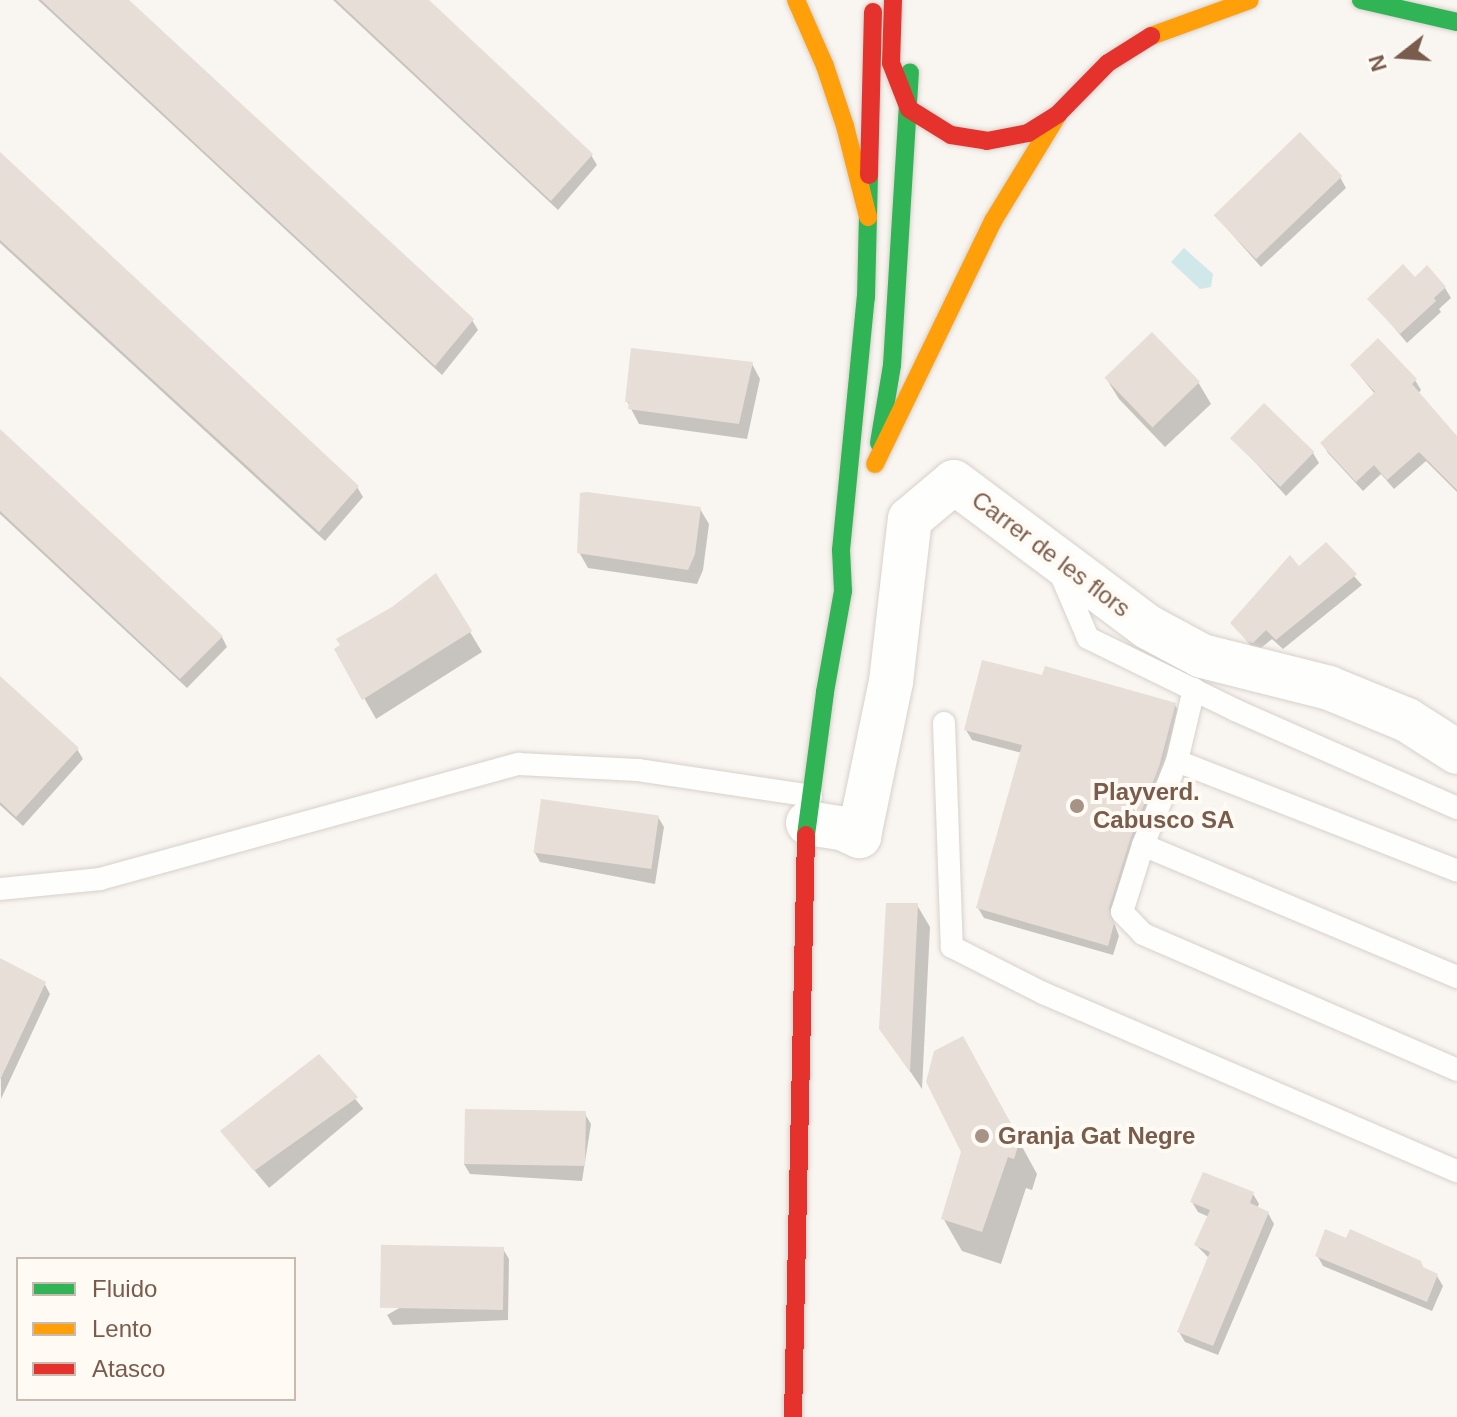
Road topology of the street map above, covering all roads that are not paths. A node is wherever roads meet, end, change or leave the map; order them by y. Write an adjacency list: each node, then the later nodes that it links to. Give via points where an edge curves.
1 (796, 0): 10 (main road, via 845,126)
2 (873, 0): 10 (main road)
3 (893, 0): 8 (main road, via 891,63)
4 (1250, 0): 9 (main road, via 1158,32 1108,63)
5 (1361, 0): 6 (main road)
6 (1457, 22)
7 (912, 47): 8 (main road)
8 (909, 109): 9 (main road, via 951,135 987,141 1028,133); 9 (main road, via 892,365 874,471 993,221)
9 (1058, 114)
10 (868, 217): 13 (main road, via 866,297 841,550)
11 (862, 534): 13 (main road, via 855,576)
12 (1051, 553): 14 (lane, via 1088,638); 16 (street, Carrer de les flors, via 1148,627 1202,656 1329,688 1407,720); 19 (street, Carrer de les flors, via 954,482 910,519 891,682 859,836)
13 (843, 591): 19 (main road)
14 (1194, 689): 17 (lane); 18 (lane)
15 (944, 723): 25 (lane, via 952,947 1043,993)
16 (1457, 752)
17 (1177, 761): 20 (lane); 21 (lane)
18 (1457, 808)
19 (810, 809): 22 (lane, via 638,770 518,764 100,879); 26 (main road, via 800,1010)
20 (1143, 845): 23 (lane); 24 (lane, via 1122,912 1143,934)
21 (1457, 871)
22 (0, 889)
23 (1457, 977)
24 (1457, 1070)
25 (1457, 1171)
26 (793, 1417)

